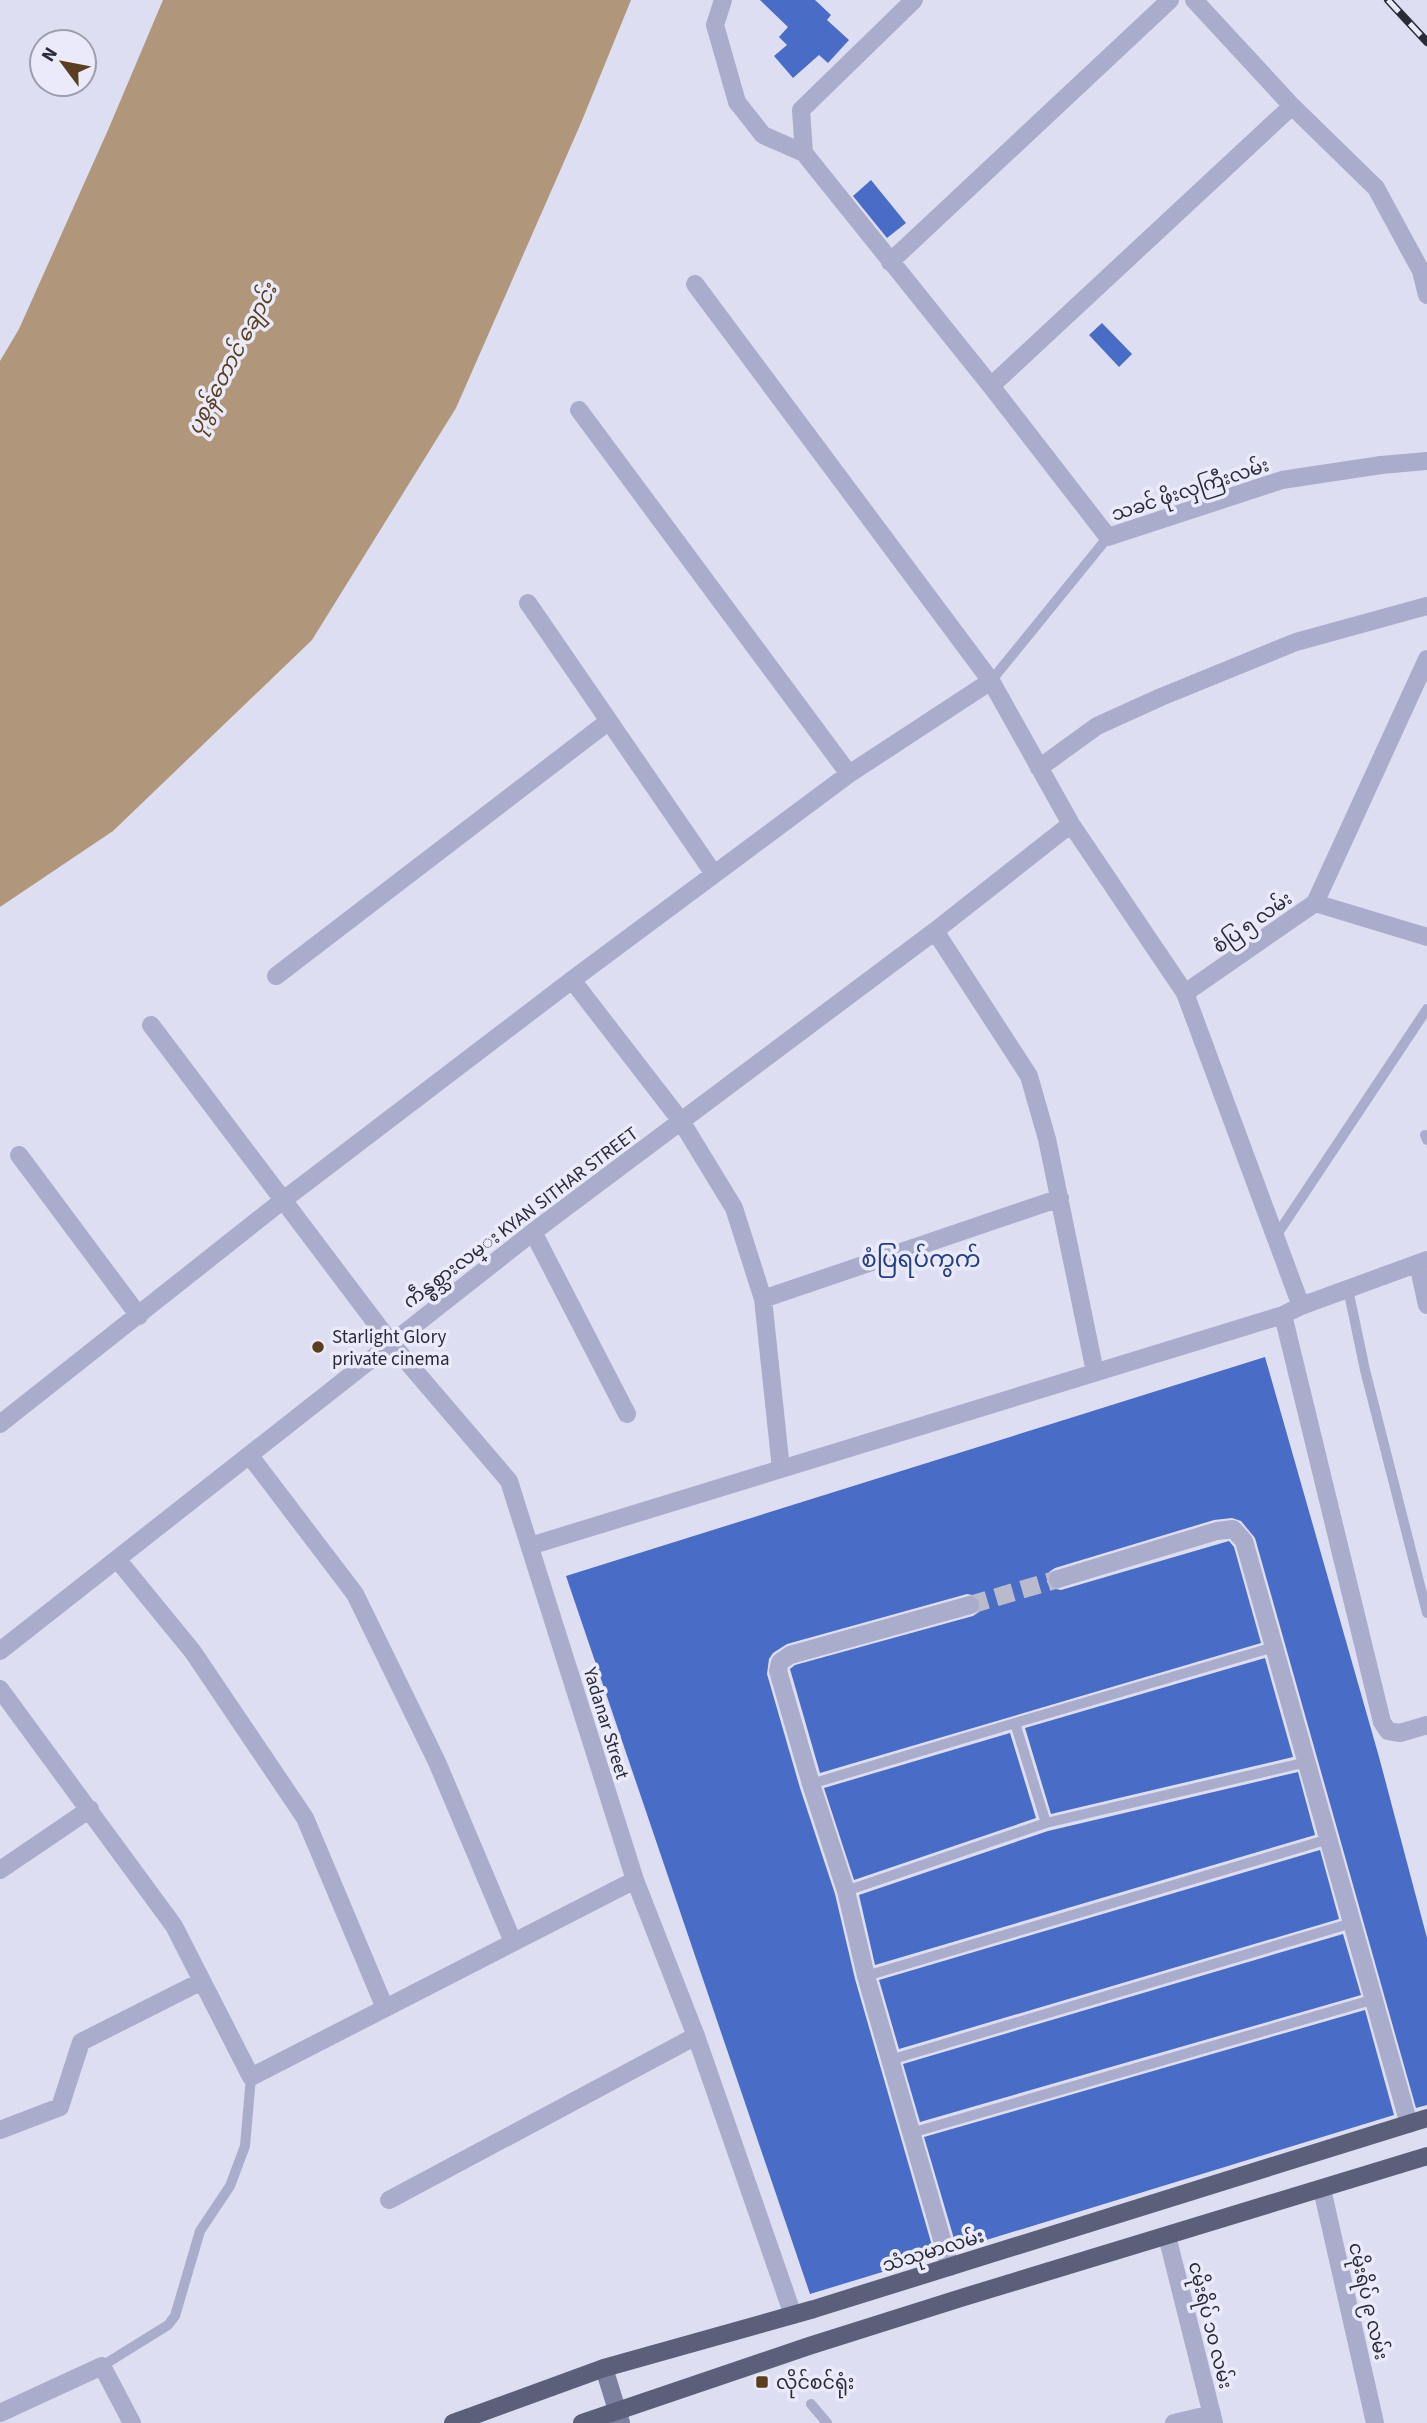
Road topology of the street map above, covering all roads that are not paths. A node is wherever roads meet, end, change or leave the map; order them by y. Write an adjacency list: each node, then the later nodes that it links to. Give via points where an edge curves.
1 (723, 0): 6 (street, via 715,25 737,102 763,135)
2 (914, 0): 6 (street, via 801,110)
3 (1170, 0): 7 (street)
4 (1194, 0): 5 (street)
5 (1292, 106): 9 (street, via 1376,188 1422,271); 10 (street)
6 (804, 153): 7 (street)
7 (890, 262): 10 (street)
8 (695, 284): 17 (street)
9 (1427, 295)
10 (991, 386): 13 (street)
11 (579, 410): 20 (street)
12 (1427, 461): 13 (street, သခင် ဖိုးလှကြီးလမ်း, via 1282,480)
13 (1108, 537): 17 (lane, သခင် ဖိုးလှကြီးလမ်း)
14 (528, 603): 18 (street)
15 (1427, 606): 19 (street, via 1296,642 1161,696 1097,726)
16 (1427, 659): 23 (street)
17 (991, 681): 19 (street); 20 (street)
18 (609, 721): 22 (street); 26 (street)
19 (1039, 768): 21 (street)
20 (849, 774): 22 (street)
21 (1071, 824): 24 (street, ကဵန္စစ္သားလမ္း KYAN SITHAR STREET); 28 (street)
22 (714, 874): 27 (street)
23 (1315, 903): 25 (street, စံပြ ၅ လမ်း); 28 (street, စံပြ ၅ လမ်း)
24 (935, 930): 31 (street, ကဵန္စစ္သားလမ္း KYAN SITHAR STREET); 33 (street, via 1029,1076)
25 (1427, 937)
26 (276, 976)
27 (572, 980): 31 (street); 34 (street)
28 (1185, 993): 36 (street)
29 (1427, 1009): 36 (lane)
30 (151, 1025): 34 (street, Yadanar Street)
31 (681, 1121): 35 (street, ကဵန္စစ္သားလမ္း KYAN SITHAR STREET); 39 (street, via 734,1208)
32 (19, 1155): 43 (street)
33 (1060, 1198): 39 (street); 45 (street)
34 (282, 1201): 43 (street); 44 (street, Yadanar Street)
35 (533, 1232): 44 (street, ကဵန္စစ္သားလမ္း KYAN SITHAR STREET); 46 (street)
36 (1276, 1236): 41 (street)
37 (1422, 1262): 38 (street); 40 (street)
38 (1348, 1289): 41 (street); 54 (lane)
39 (763, 1299): 49 (street)
40 (1427, 1305)
41 (1301, 1306): 42 (street)
42 (1283, 1315): 45 (street); 59 (street, via 1382,1722 1388,1731 1400,1733)
43 (139, 1316): 47 (street)
44 (391, 1343): 48 (street, ကဵန္စစ္သားလမ္း KYAN SITHAR STREET); 50 (street, Yadanar Street, via 509,1481)
45 (1095, 1372): 49 (street)
46 (627, 1414)
47 (0, 1424)
48 (250, 1456): 51 (street, ကဵန္စစ္သားလမ္း KYAN SITHAR STREET); 69 (street, via 355,1594 437,1762)
49 (781, 1469): 50 (street)
50 (530, 1546): 66 (street, Yadanar Street)
51 (117, 1559): 56 (street, ကဵန္စစ္သားလမ္း KYAN SITHAR STREET); 73 (street, via 193,1652 304,1818)
52 (1058, 1579): 55 (street, via 1233,1529 1244,1541)
53 (970, 1605): 61 (street, via 790,1655 780,1662 778,1671)
54 (1427, 1613)
55 (1274, 1647): 58 (lane); 60 (street)
56 (0, 1651)
57 (0, 1689): 62 (street)
58 (1015, 1723): 61 (lane); 63 (lane)
59 (1427, 1725)
60 (1307, 1762): 63 (lane); 64 (street)
61 (811, 1784): 67 (street)
62 (90, 1809): 65 (street); 71 (street, via 174,1926)
63 (1046, 1822): 67 (lane)
64 (1329, 1839): 68 (street); 70 (lane)
65 (0, 1870)
66 (635, 1880): 69 (street); 74 (street, Yadanar Street)
67 (846, 1891): 70 (street)
68 (1352, 1923): 72 (street); 75 (lane)
69 (513, 1942): 73 (street)
70 (866, 1976): 75 (street)
71 (202, 1982): 76 (street); 79 (street, via 81,2042 60,2107)
72 (1375, 1999): 78 (street); 80 (lane)
73 (385, 2008): 76 (street)
74 (696, 2036): 83 (street); 86 (street, Yadanar Street)
75 (890, 2060): 80 (street)
76 (251, 2077): 87 (lane, via 245,2146 230,2186 200,2231 175,2316 169,2325)
77 (1427, 2118): 78 (main road, သံသုမာလမ်း)
78 (1409, 2124): 85 (main road, သံသုမာလမ်း)
79 (0, 2130)
80 (911, 2133): 85 (street)
81 (1427, 2156): 82 (main road)
82 (1321, 2189): 84 (main road); 98 (street, ငမိုးရိပ် ၉ လမ်း)
83 (389, 2200)
84 (1167, 2236): 91 (main road, via 859,2330); 92 (street, ငမိုးရိပ် ၁၀ လမ်း)
85 (950, 2267): 86 (main road, သံသုမာလမ်း)
86 (793, 2315): 88 (main road, သံသုမာလမ်း)
87 (102, 2366): 90 (street); 93 (street)
88 (604, 2368): 91 (main road); 94 (main road, သံသုမာလမ်း)
89 (811, 2404): 96 (lane)
90 (0, 2413)
91 (619, 2417): 95 (main road)
92 (1213, 2419): 97 (street)
93 (132, 2423)
94 (453, 2423)
95 (582, 2423)
96 (827, 2423)
97 (1174, 2423)
98 (1375, 2423)

